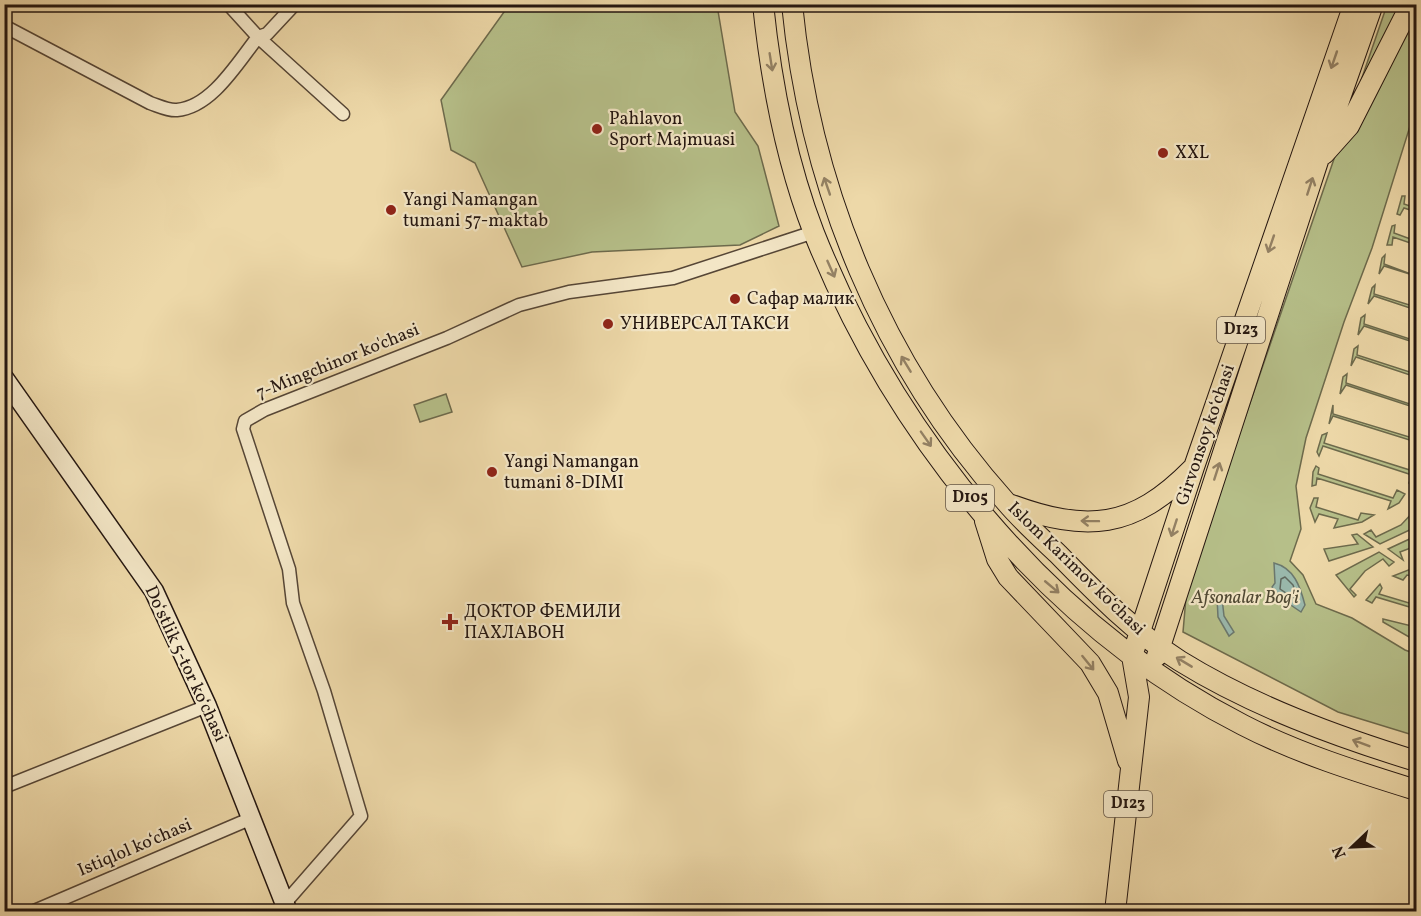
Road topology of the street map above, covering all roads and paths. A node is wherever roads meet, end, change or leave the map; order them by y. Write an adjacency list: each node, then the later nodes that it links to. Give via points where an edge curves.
1 (228, 4): 9 (street)
2 (295, 4): 9 (street, via 267,34)
3 (764, 4): 12 (main road, Islom Karimov koʻchasi / D105, one-way to 12, via 777,97)
4 (792, 4): 15 (main road, Islom Karimov koʻchasi / D105, one-way to 4, via 932,407 888,334 847,243 812,131)
5 (1354, 4): 14 (main road, Girvonsoy koʻchasi / D123, one-way to 14)
6 (1373, 4): 11 (main road, Girvonsoy koʻchasi / D123)
7 (1411, 4): 11 (main road, via 1349,126)
8 (4, 26): 9 (street, via 150,103 175,110 189,108 214,91)
9 (258, 37): 10 (street)
10 (343, 114)
11 (1319, 158): 18 (main road, Girvonsoy koʻchasi / D123, one-way to 11)
12 (814, 232): 16 (main road, Islom Karimov koʻchasi / D105, one-way to 16, via 876,363); 28 (street, 7-Mingchinor ko'chasi, via 673,278 569,292 519,305 245,421 243,429 290,569 293,603 361,816)
13 (4, 378): 22 (street, Doʻstlik 5-tor koʻchasi, via 154,591)
14 (1194, 467): 15 (main road, one-way to 15, via 1151,504 1106,521 1066,519); 17 (main road, Girvonsoy koʻchasi / D123, one-way to 17)
15 (1005, 502): 17 (main road, Islom Karimov koʻchasi / D105)
16 (983, 516): 19 (main road, Islom Karimov koʻchasi / D105, one-way to 19, via 1040,578); 24 (main road, one-way to 24, via 997,559 1008,578 1090,663 1108,693)
17 (1140, 632): 18 (main road, Islom Karimov koʻchasi / D105); 19 (main road, Girvonsoy koʻchasi / D123)
18 (1159, 646): 20 (main road, D123); 23 (main road, Islom Karimov koʻchasi / D105, one-way to 18, via 1248,697)
19 (1132, 656): 20 (main road, Islom Karimov koʻchasi / D105); 21 (main road, Girvonsoy koʻchasi / D123)
20 (1153, 670): 21 (main road, Girvonsoy koʻchasi / D123); 26 (main road, Islom Karimov koʻchasi / D105, via 1244,726 1324,759)
21 (1139, 697): 24 (main road, Girvonsoy koʻchasi / D123)
22 (207, 706): 25 (street); 27 (street, Doʻstlik 5-tor koʻchasi)
23 (1416, 761)
24 (1131, 771): 30 (main road, Girvonsoy koʻchasi / D123)
25 (4, 786)
26 (1416, 790)
27 (252, 818): 28 (street, Doʻstlik 5-tor koʻchasi); 29 (street, Istiqlol ko‘chasi)
28 (286, 907)
29 (32, 912)
30 (1114, 912)

